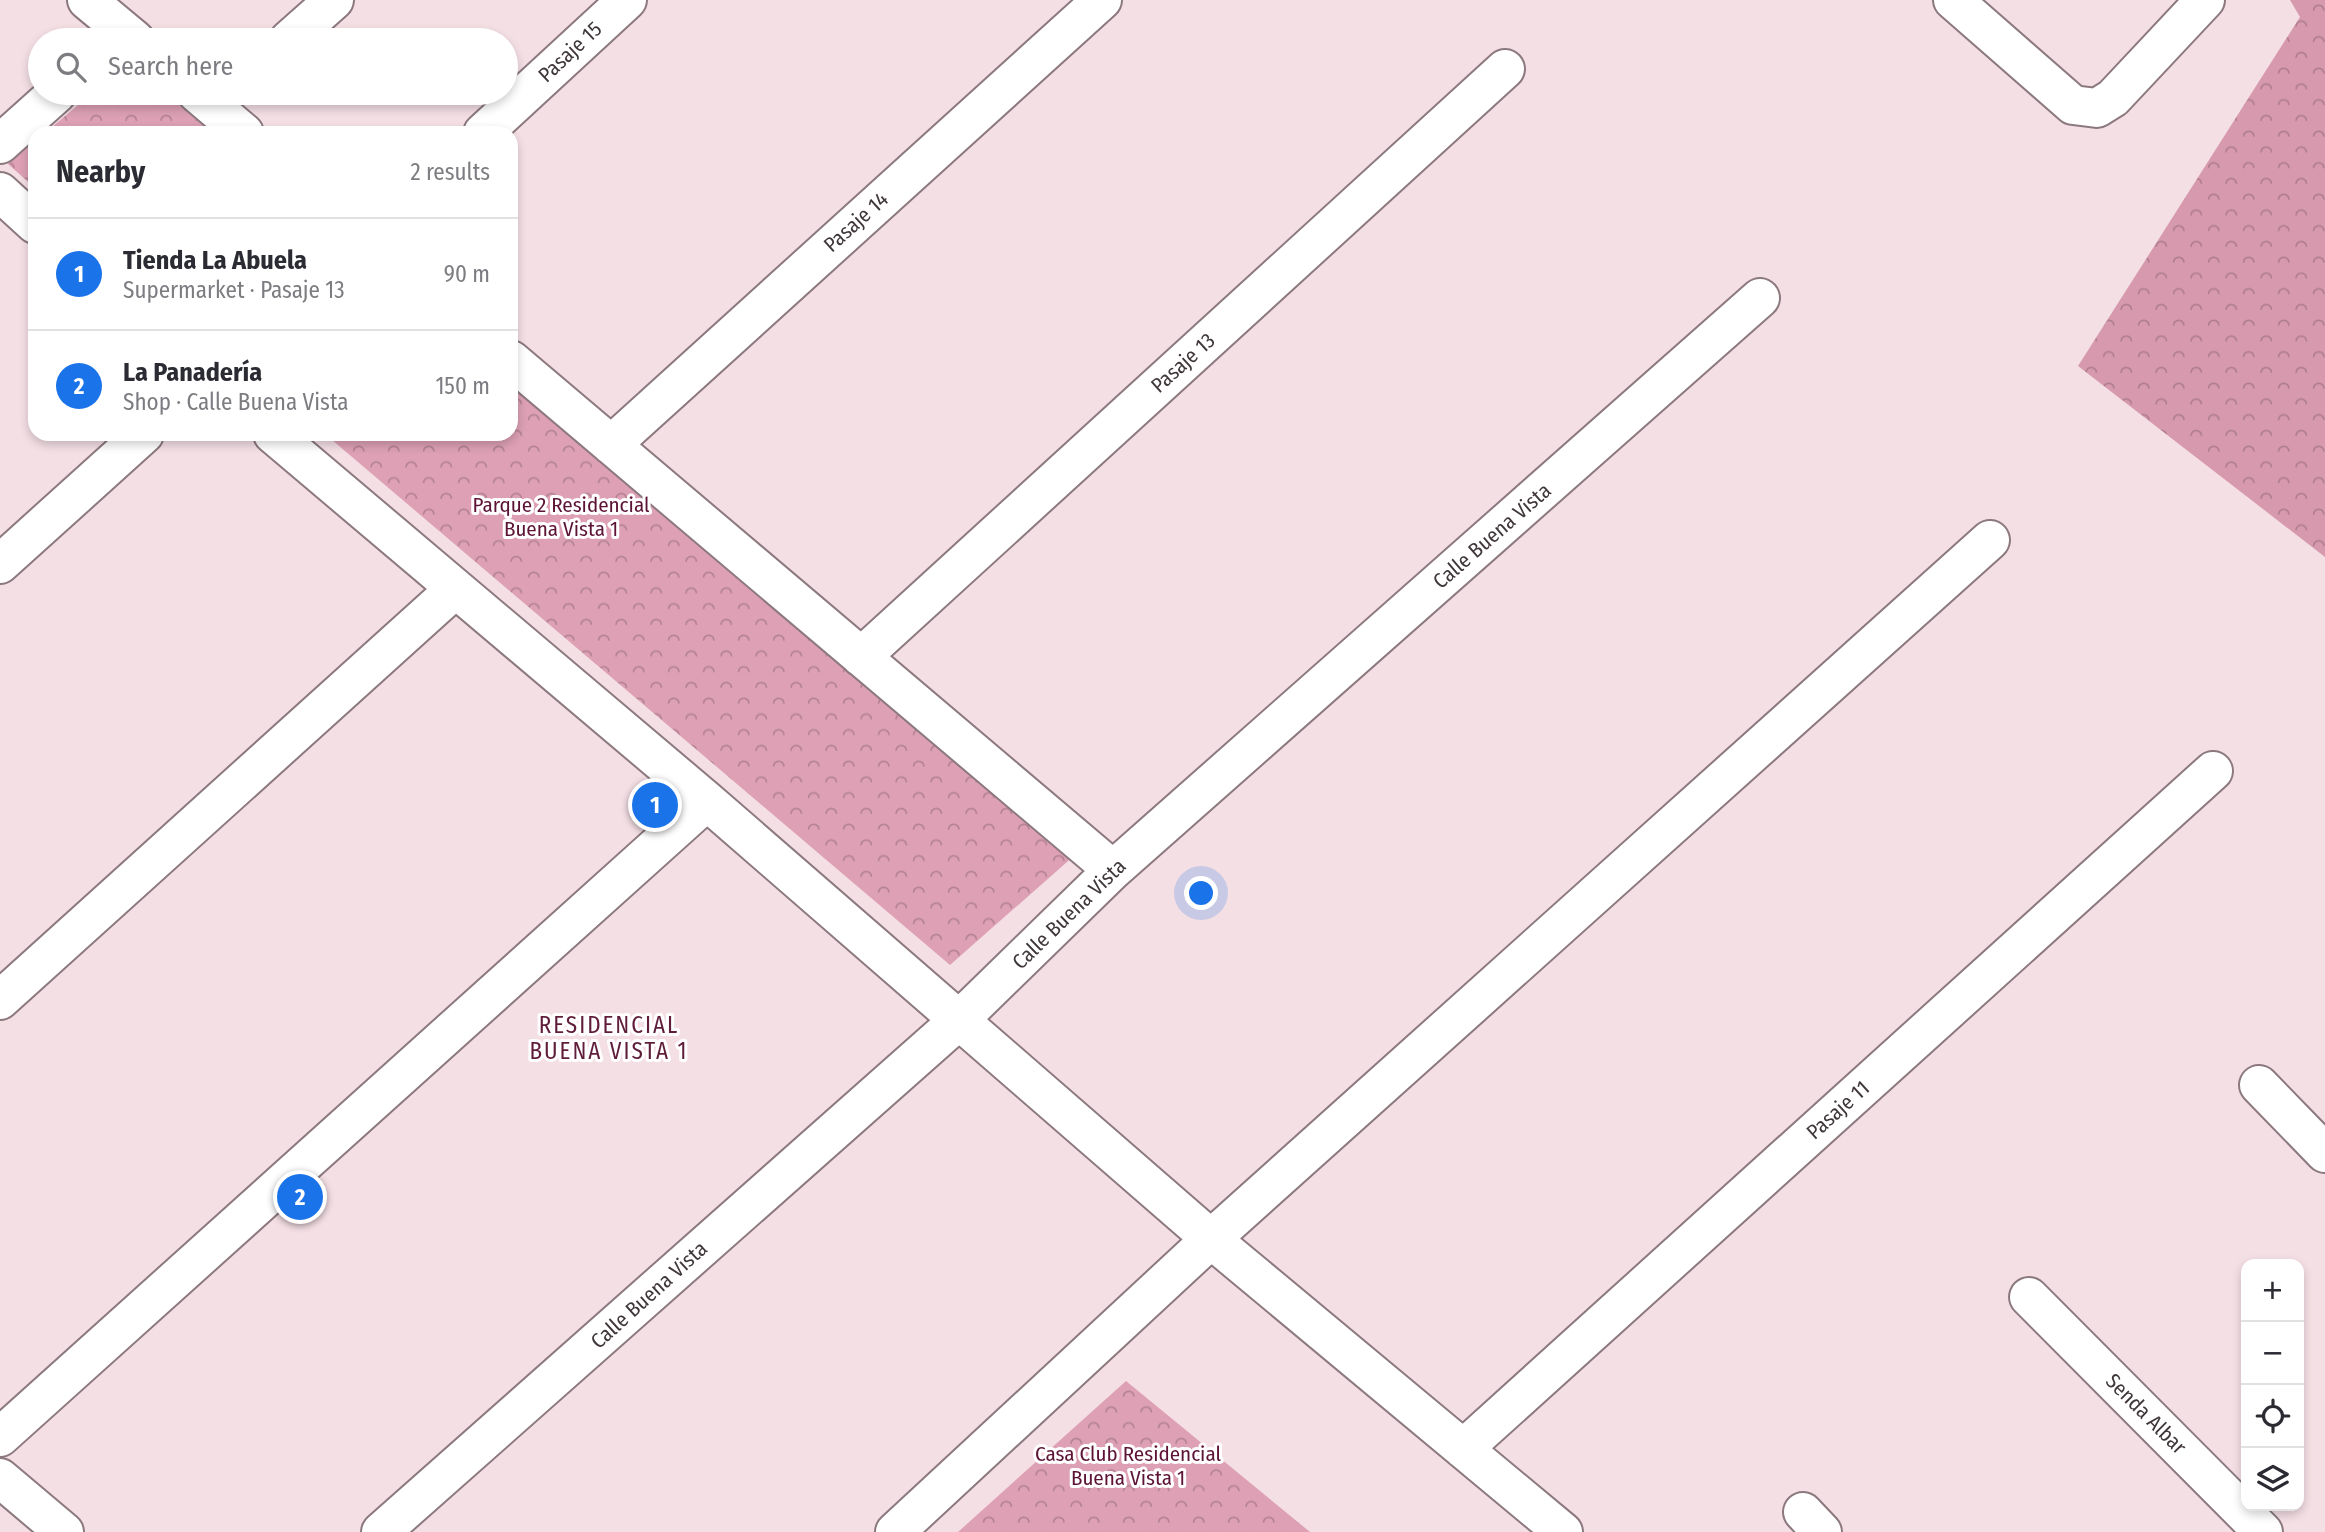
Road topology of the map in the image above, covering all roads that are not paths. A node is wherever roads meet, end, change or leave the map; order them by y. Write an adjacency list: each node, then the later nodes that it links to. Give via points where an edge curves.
1 (88, 0): 7 (street)
2 (334, 0): 8 (street)
3 (627, 0): 10 (street, Pasaje 15)
4 (1102, 0): 23 (street, Pasaje 14)
5 (1953, 0): 6 (street, via 2073,105 2097,108 2113,98)
6 (2205, 0)
7 (115, 28)
8 (302, 28)
9 (1505, 69): 27 (street, Pasaje 13)
10 (518, 101)
11 (44, 105): 16 (street)
12 (220, 105): 14 (street)
13 (513, 105): 15 (street, Pasaje 15)
14 (238, 126)
15 (491, 126)
16 (0, 144)
17 (0, 192): 18 (street)
18 (28, 218)
19 (1760, 298): 30 (street, Calle Buena Vista)
20 (518, 366): 23 (street)
21 (136, 441): 25 (street)
22 (280, 441): 26 (street)
23 (611, 444): 27 (street)
24 (1990, 540): 35 (street)
25 (0, 564)
26 (454, 590): 29 (street); 31 (street)
27 (861, 657): 30 (street)
28 (2213, 771): 38 (street, Pasaje 11)
29 (707, 801): 32 (street); 37 (street)
30 (1113, 870): 32 (street, Calle Buena Vista)
31 (0, 1000)
32 (958, 1021): 35 (street); 41 (street, Calle Buena Vista)
33 (2259, 1085): 34 (street)
34 (2325, 1153)
35 (1211, 1239): 38 (street); 42 (street)
36 (2029, 1297): 44 (street, Senda Albar)
37 (0, 1437)
38 (1463, 1449): 43 (street)
39 (0, 1478): 40 (street)
40 (64, 1532)
41 (381, 1532)
42 (895, 1532)
43 (1563, 1532)
44 (2263, 1532)

